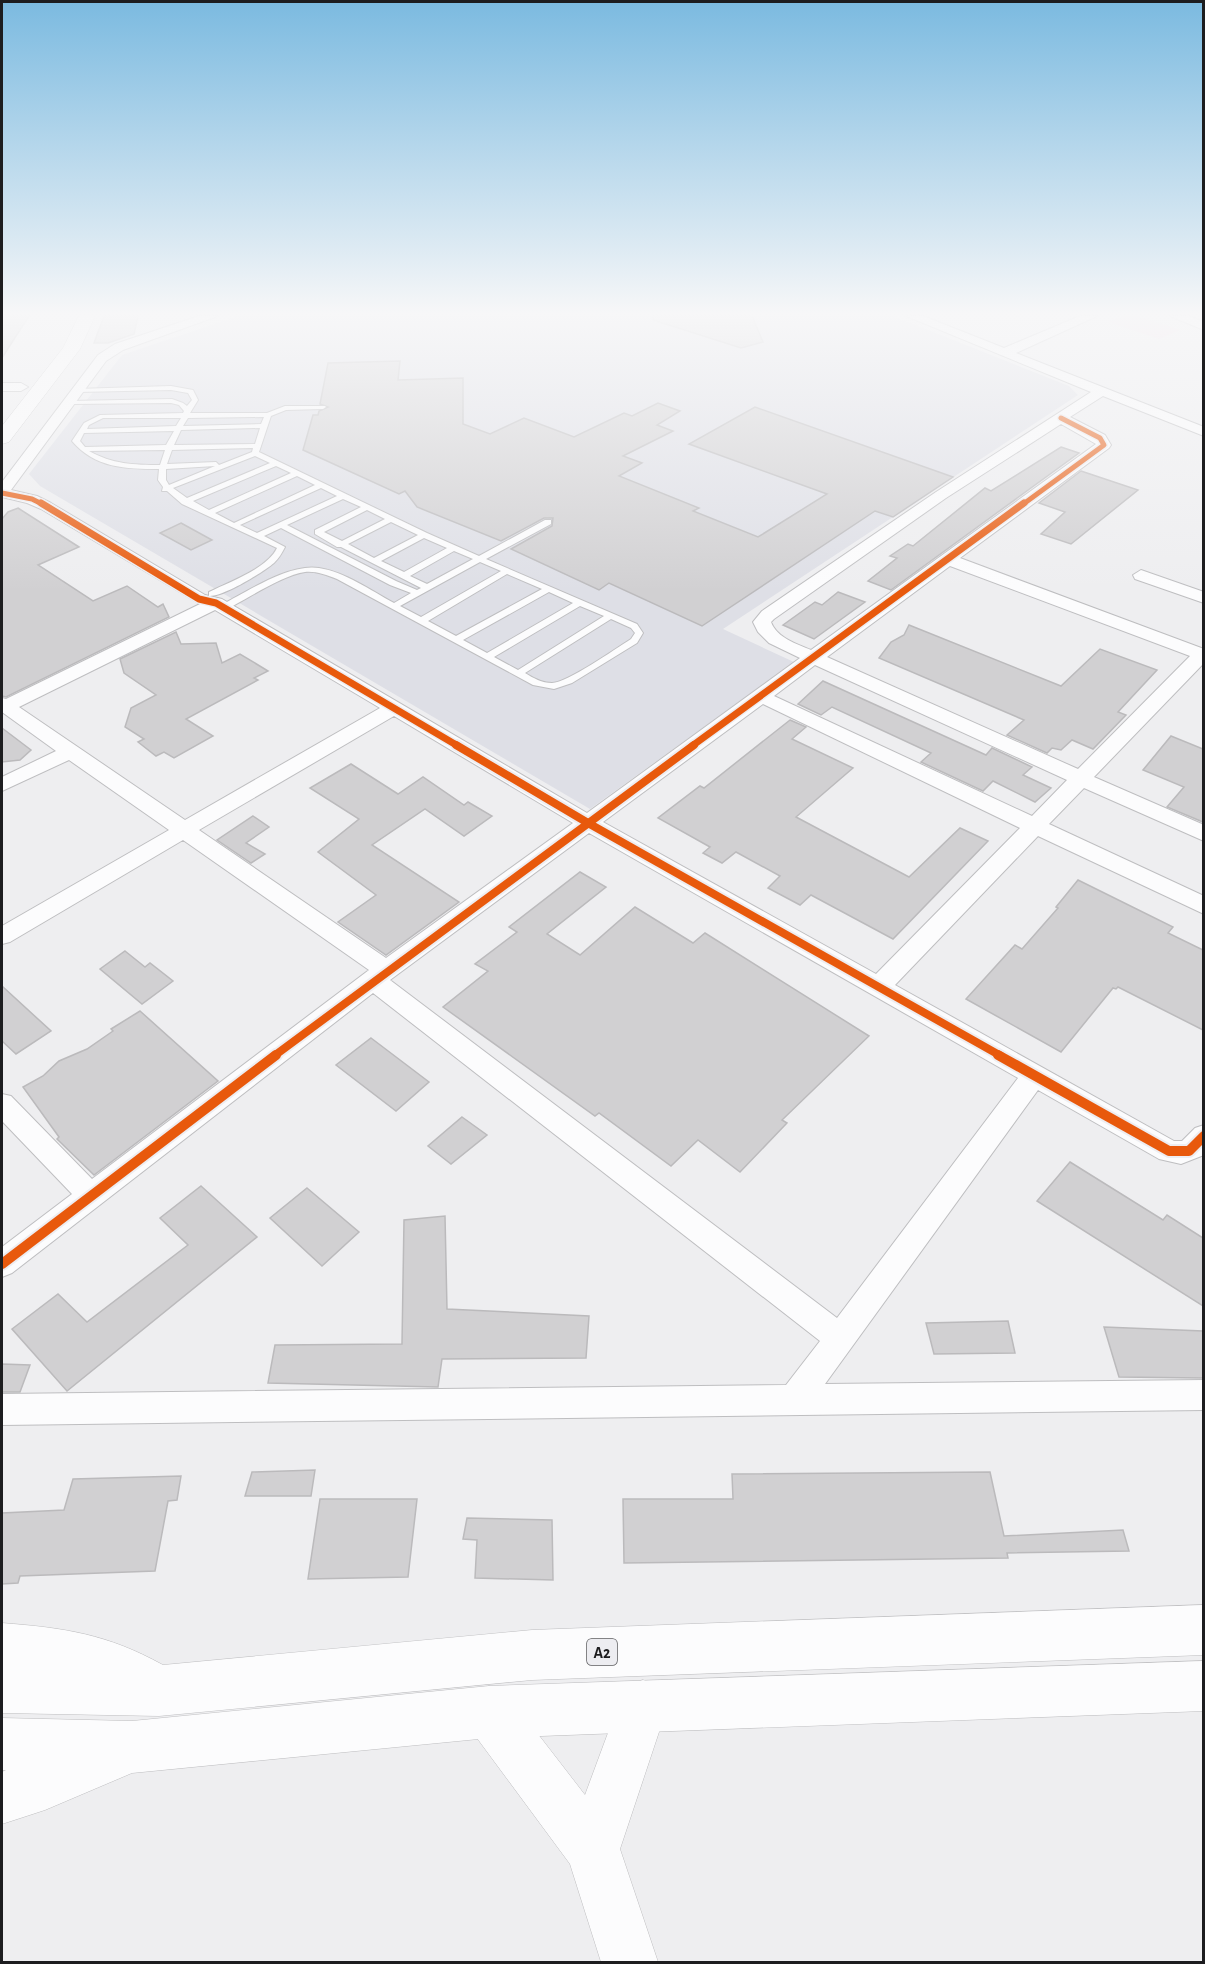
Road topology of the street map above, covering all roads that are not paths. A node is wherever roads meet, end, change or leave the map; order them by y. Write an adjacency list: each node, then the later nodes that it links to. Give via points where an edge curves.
1 (26, 408): 15 (main road)
2 (67, 408): 22 (street)
3 (183, 408): 8 (lane)
4 (191, 408): 8 (lane)
5 (298, 408): 9 (lane)
6 (1077, 408): 10 (street)
7 (1143, 408): 14 (street)
8 (187, 414): 9 (lane); 12 (lane); 13 (lane, via 102,416)
9 (268, 414): 11 (lane)
10 (1061, 418): 40 (street, via 1100,438 1104,445); 57 (street, via 941,495 762,622 763,630 771,637)
11 (262, 426): 12 (lane); 18 (lane)
12 (179, 428): 13 (lane); 16 (lane)
13 (81, 431): 17 (lane, via 76,441)
14 (1203, 432)
15 (2, 438)
16 (170, 447): 17 (lane); 18 (lane); 21 (lane)
17 (80, 449): 21 (lane, via 115,466)
18 (256, 449): 19 (lane); 20 (lane)
19 (224, 463): 21 (lane); 25 (lane)
20 (276, 463): 23 (lane); 28 (lane)
21 (164, 465): 25 (lane, via 161,479)
22 (17, 472): 26 (street); 49 (street)
23 (297, 473): 24 (lane); 30 (lane)
24 (321, 485): 27 (lane); 33 (lane)
25 (165, 489): 28 (lane)
26 (2, 493): 49 (street, via 39,502 199,599)
27 (343, 496): 29 (lane); 34 (lane)
28 (185, 502): 30 (lane)
29 (368, 507): 31 (lane); 37 (lane, via 318,532)
30 (210, 513): 33 (lane)
31 (391, 519): 35 (lane); 37 (lane)
32 (548, 522): 39 (lane)
33 (235, 525): 36 (lane)
34 (281, 525): 36 (lane); 47 (lane, via 393,584)
35 (424, 535): 38 (lane); 41 (lane)
36 (258, 536): 49 (lane, via 281,547 280,553)
37 (340, 545): 41 (lane)
38 (453, 548): 39 (lane); 44 (lane)
39 (481, 560): 42 (lane); 45 (lane)
40 (949, 560): 55 (street); 57 (street)
41 (374, 561): 44 (lane)
42 (507, 571): 46 (lane); 53 (lane)
43 (1142, 575): 48 (street)
44 (403, 576): 45 (lane)
45 (428, 588): 47 (lane)
46 (549, 589): 50 (lane); 54 (lane)
47 (418, 593): 51 (lane)
48 (1203, 598)
49 (218, 601): 51 (lane, via 289,574 318,570); 60 (street); 61 (street)
50 (578, 603): 52 (lane); 56 (lane)
51 (394, 606): 53 (lane)
52 (610, 616): 58 (lane); 58 (lane, via 634,626 639,633 634,641 554,686 536,683)
53 (421, 621): 54 (lane)
54 (456, 640): 56 (lane)
55 (1202, 655): 63 (street)
56 (488, 657): 58 (lane)
57 (812, 657): 59 (street); 63 (street)
58 (519, 673)
59 (760, 696): 65 (street); 66 (street)
60 (3, 705): 62 (street)
61 (394, 708): 65 (street); 67 (street)
62 (71, 751): 64 (street); 67 (street)
63 (1080, 778): 66 (street); 68 (street)
64 (2, 785)
65 (588, 823): 71 (street); 72 (street)
66 (1037, 825): 69 (street); 72 (street)
67 (183, 830): 70 (street); 71 (street)
68 (1203, 834)
69 (1203, 906)
70 (2, 936)
71 (379, 975): 76 (street); 78 (street)
72 (877, 988): 73 (street)
73 (1034, 1076): 75 (street, via 1169,1151 1184,1154 1194,1149); 78 (street)
74 (2, 1104): 76 (street)
75 (1203, 1136)
76 (91, 1196): 77 (street)
77 (2, 1264)
78 (840, 1338): 80 (street)
79 (1203, 1395): 80 (street)
80 (795, 1399): 81 (street)
81 (2, 1410)
82 (1203, 1630): 86 (main road, A2, via 532,1655)
83 (2, 1648): 86 (main road, via 63,1653 115,1666)
84 (1203, 1686): 87 (main road)
85 (2, 1688): 86 (main road, A2)
86 (159, 1691)
87 (643, 1705): 88 (main road); 92 (main road)
88 (489, 1712): 90 (main road); 92 (main road)
89 (2, 1744): 90 (main road)
90 (132, 1747): 91 (main road)
91 (2, 1798)
92 (593, 1849): 93 (main road)
93 (629, 1962)

